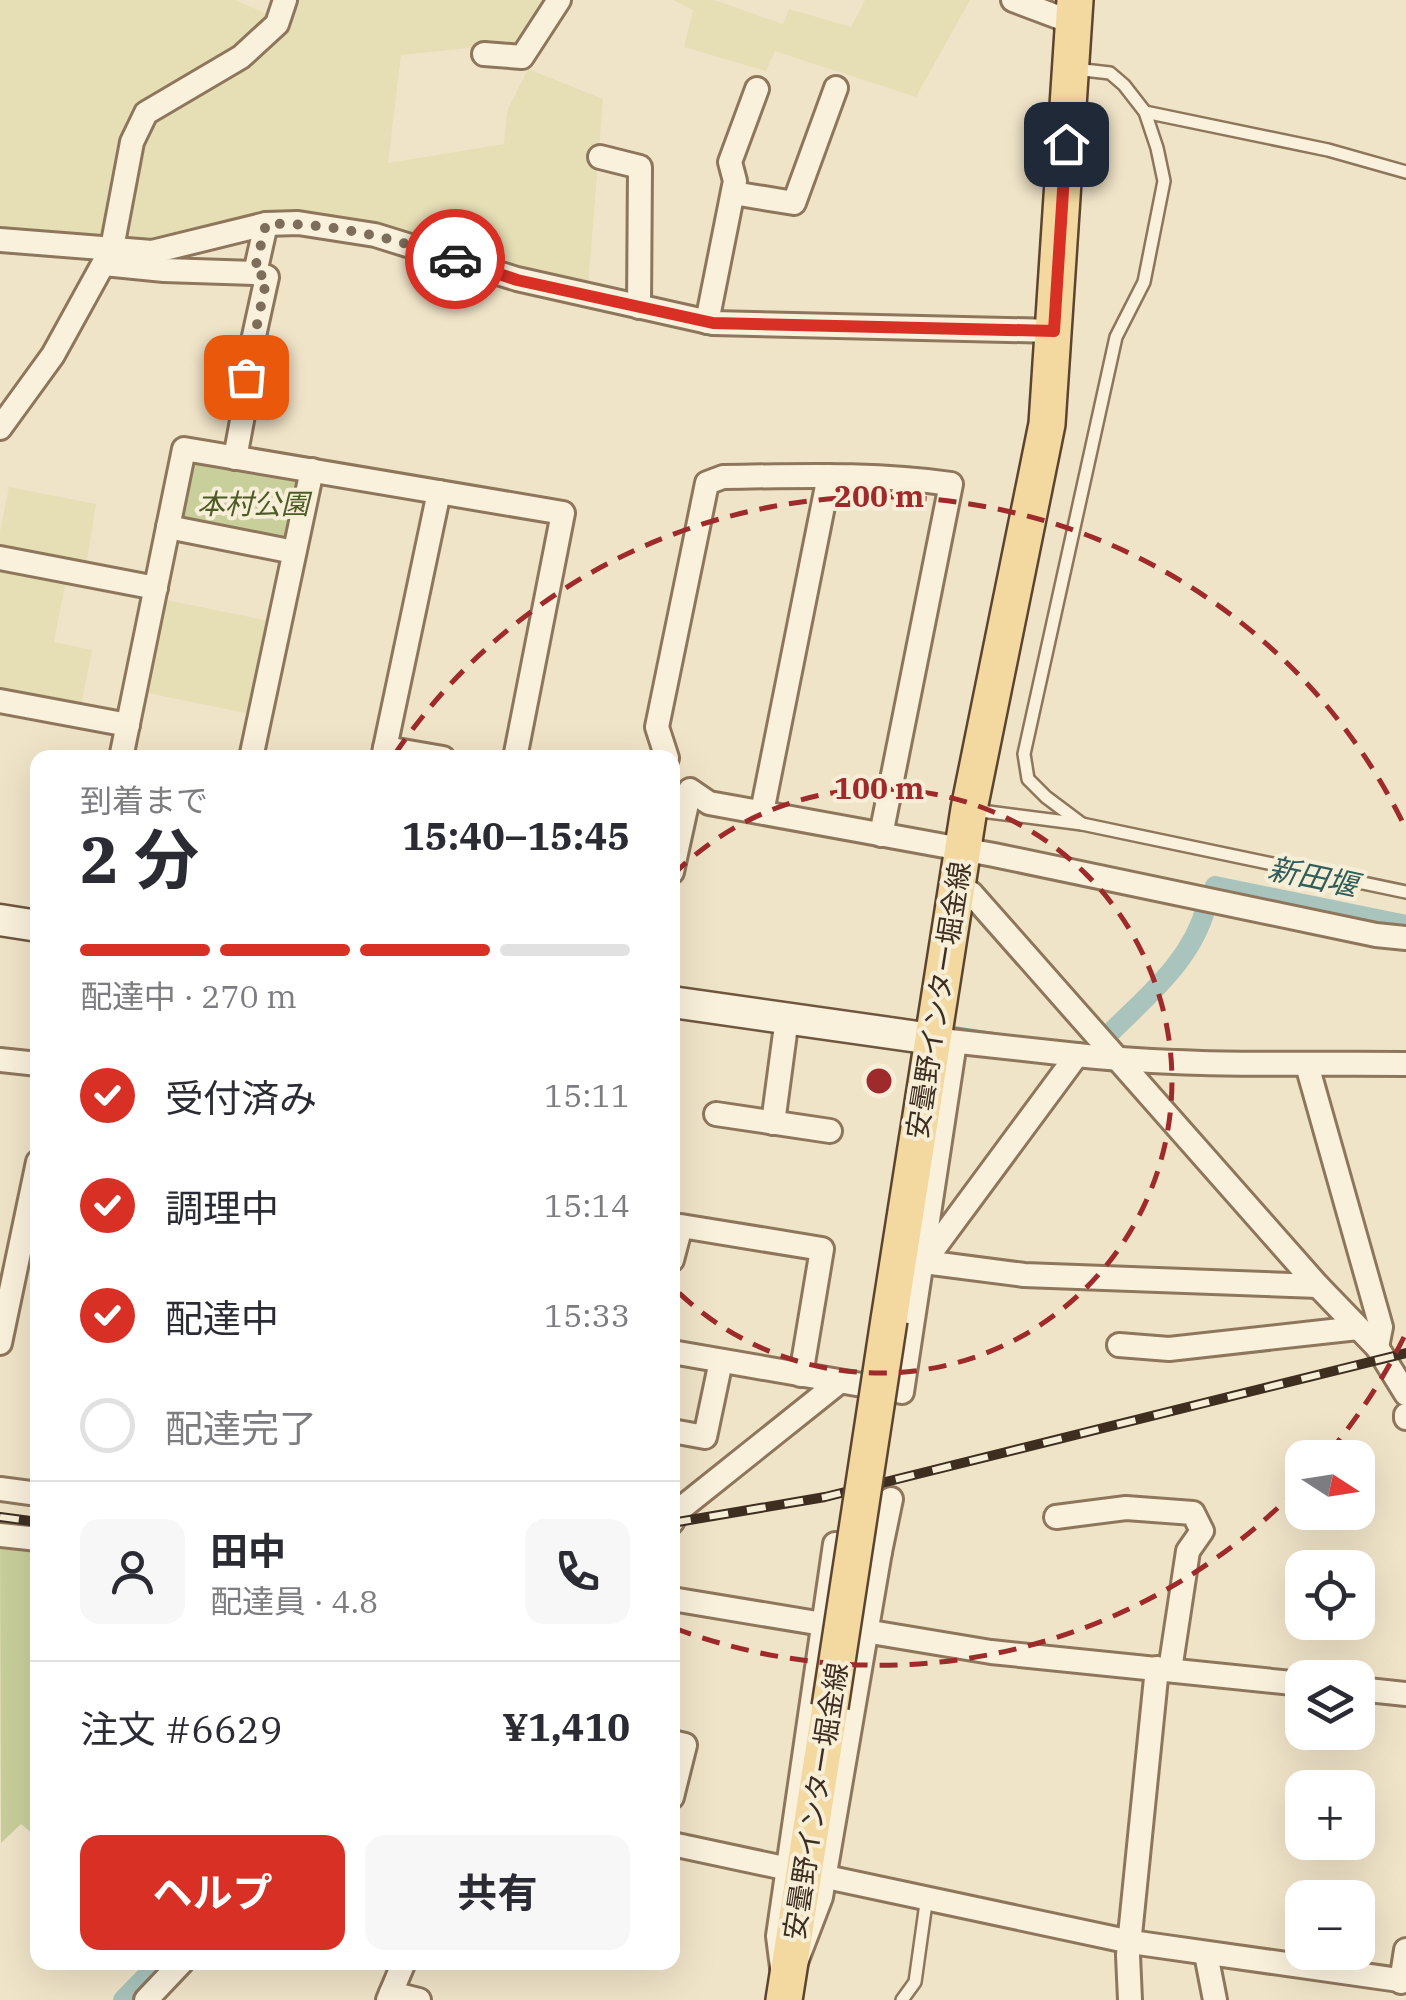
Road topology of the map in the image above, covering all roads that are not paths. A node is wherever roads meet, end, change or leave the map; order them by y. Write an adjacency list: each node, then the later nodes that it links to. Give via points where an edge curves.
1 (285, 0): 15 (street, via 277,24 241,56 146,113 132,142)
2 (559, 0): 5 (street, via 522,57)
3 (1013, 0): 4 (street)
4 (1074, 12): 6 (main road, 安曇野インター堀金線)
5 (484, 54)
6 (1071, 69): 9 (lane, via 1110,73); 19 (main road, 安曇野インター堀金線)
7 (836, 88): 12 (street, via 794,202)
8 (757, 89): 12 (street, via 730,162)
9 (1145, 112): 11 (lane); 40 (lane, via 1164,181 1144,282 1116,338 1024,754 1028,778)
10 (600, 156): 17 (street, via 640,166)
11 (1406, 172)
12 (733, 193): 18 (street)
13 (266, 224): 15 (street); 16 (street); 17 (street, via 375,235 517,280)
14 (0, 240): 15 (street)
15 (108, 256): 16 (street, via 164,270); 20 (street, via 53,355)
16 (254, 273): 21 (street, via 267,277)
17 (639, 307): 18 (street)
18 (707, 322): 19 (street)
19 (1054, 331): 38 (main road, 安曇野インター堀金線, via 1047,424)
20 (0, 428)
21 (234, 458): 22 (street); 25 (street, via 184,449)
22 (312, 470): 24 (street); 26 (street)
23 (829, 476): 35 (street, via 724,477 708,484 657,727); 39 (street); 41 (street, via 951,484)
24 (439, 492): 33 (street); 34 (street, via 563,513)
25 (168, 528): 26 (street); 28 (street)
26 (294, 552): 32 (street)
27 (0, 558): 28 (street)
28 (156, 588): 30 (street)
29 (0, 701): 30 (street)
30 (128, 725): 31 (street)
31 (123, 750)
32 (253, 750)
33 (385, 750)
34 (518, 750)
35 (662, 750)
36 (680, 776): 37 (street)
37 (690, 790): 39 (street, via 709,803); 42 (street)
38 (969, 809): 40 (lane); 43 (main road, 安曇野インター堀金線)
39 (762, 812): 41 (street)
40 (1082, 824): 45 (lane)
41 (880, 835): 43 (street)
42 (680, 836)
43 (962, 851): 44 (main road, 安曇野インター堀金線); 48 (street)
44 (955, 888): 51 (main road, 安曇野インター堀金線); 53 (street, via 971,893)
45 (1406, 892)
46 (0, 920): 47 (street)
47 (30, 925)
48 (1406, 938)
49 (680, 1003): 50 (street)
50 (787, 1018): 51 (street); 59 (street)
51 (935, 1039): 52 (street); 63 (street); 73 (street); 94 (main road, 安曇野インター堀金線, bridge)
52 (1077, 1055): 53 (street); 63 (street)
53 (1116, 1059): 57 (street); 64 (street)
54 (0, 1060): 55 (street)
55 (30, 1063)
56 (1406, 1064): 57 (street)
57 (1307, 1065): 68 (street, via 1380,1327)
58 (716, 1114): 59 (street)
59 (773, 1123): 60 (street)
60 (830, 1131)
61 (30, 1200): 66 (street)
62 (680, 1230): 71 (street, via 822,1248)
63 (924, 1262): 64 (street, via 1024,1275); 73 (street, via 902,1392)
64 (1318, 1286): 65 (street)
65 (1358, 1328): 67 (street, via 1168,1349); 68 (street)
66 (0, 1342)
67 (1119, 1346)
68 (1377, 1348): 74 (street)
69 (680, 1353): 70 (street)
70 (721, 1360): 71 (street); 75 (street, via 705,1437)
71 (801, 1375): 72 (street)
72 (838, 1383): 73 (street); 79 (street)
73 (862, 1386)
74 (1406, 1394)
75 (680, 1432)
76 (0, 1488): 77 (street)
77 (30, 1493)
78 (890, 1498): 83 (street)
79 (680, 1510)
80 (1056, 1517): 87 (street, via 1126,1508 1193,1513 1202,1531 1188,1552)
81 (0, 1535): 82 (street)
82 (30, 1539)
83 (880, 1552): 85 (street, via 835,1544); 86 (street)
84 (680, 1599): 85 (street)
85 (822, 1624): 86 (street); 94 (street)
86 (865, 1632): 87 (street); 94 (street)
87 (1164, 1669): 88 (street); 96 (street)
88 (1285, 1682)
89 (1375, 1691): 90 (street)
90 (1406, 1694)
91 (680, 1744): 92 (street, via 686,1745)
92 (680, 1767)
93 (680, 1846): 94 (street)
94 (805, 1871): 95 (street); 102 (main road, 安曇野インター堀金線)
95 (927, 1896): 96 (street); 106 (lane, via 915,1982)
96 (1131, 1942): 98 (street); 107 (street)
97 (1406, 1950): 101 (street)
98 (1206, 1954): 101 (street); 108 (street)
99 (174, 1970): 104 (street)
100 (400, 1970): 103 (street)
101 (1404, 1983)
102 (784, 1995)
103 (389, 1996): 105 (street)
104 (146, 2000)
105 (420, 2000)
106 (902, 2000)
107 (1130, 2000)
108 (1215, 2000)

